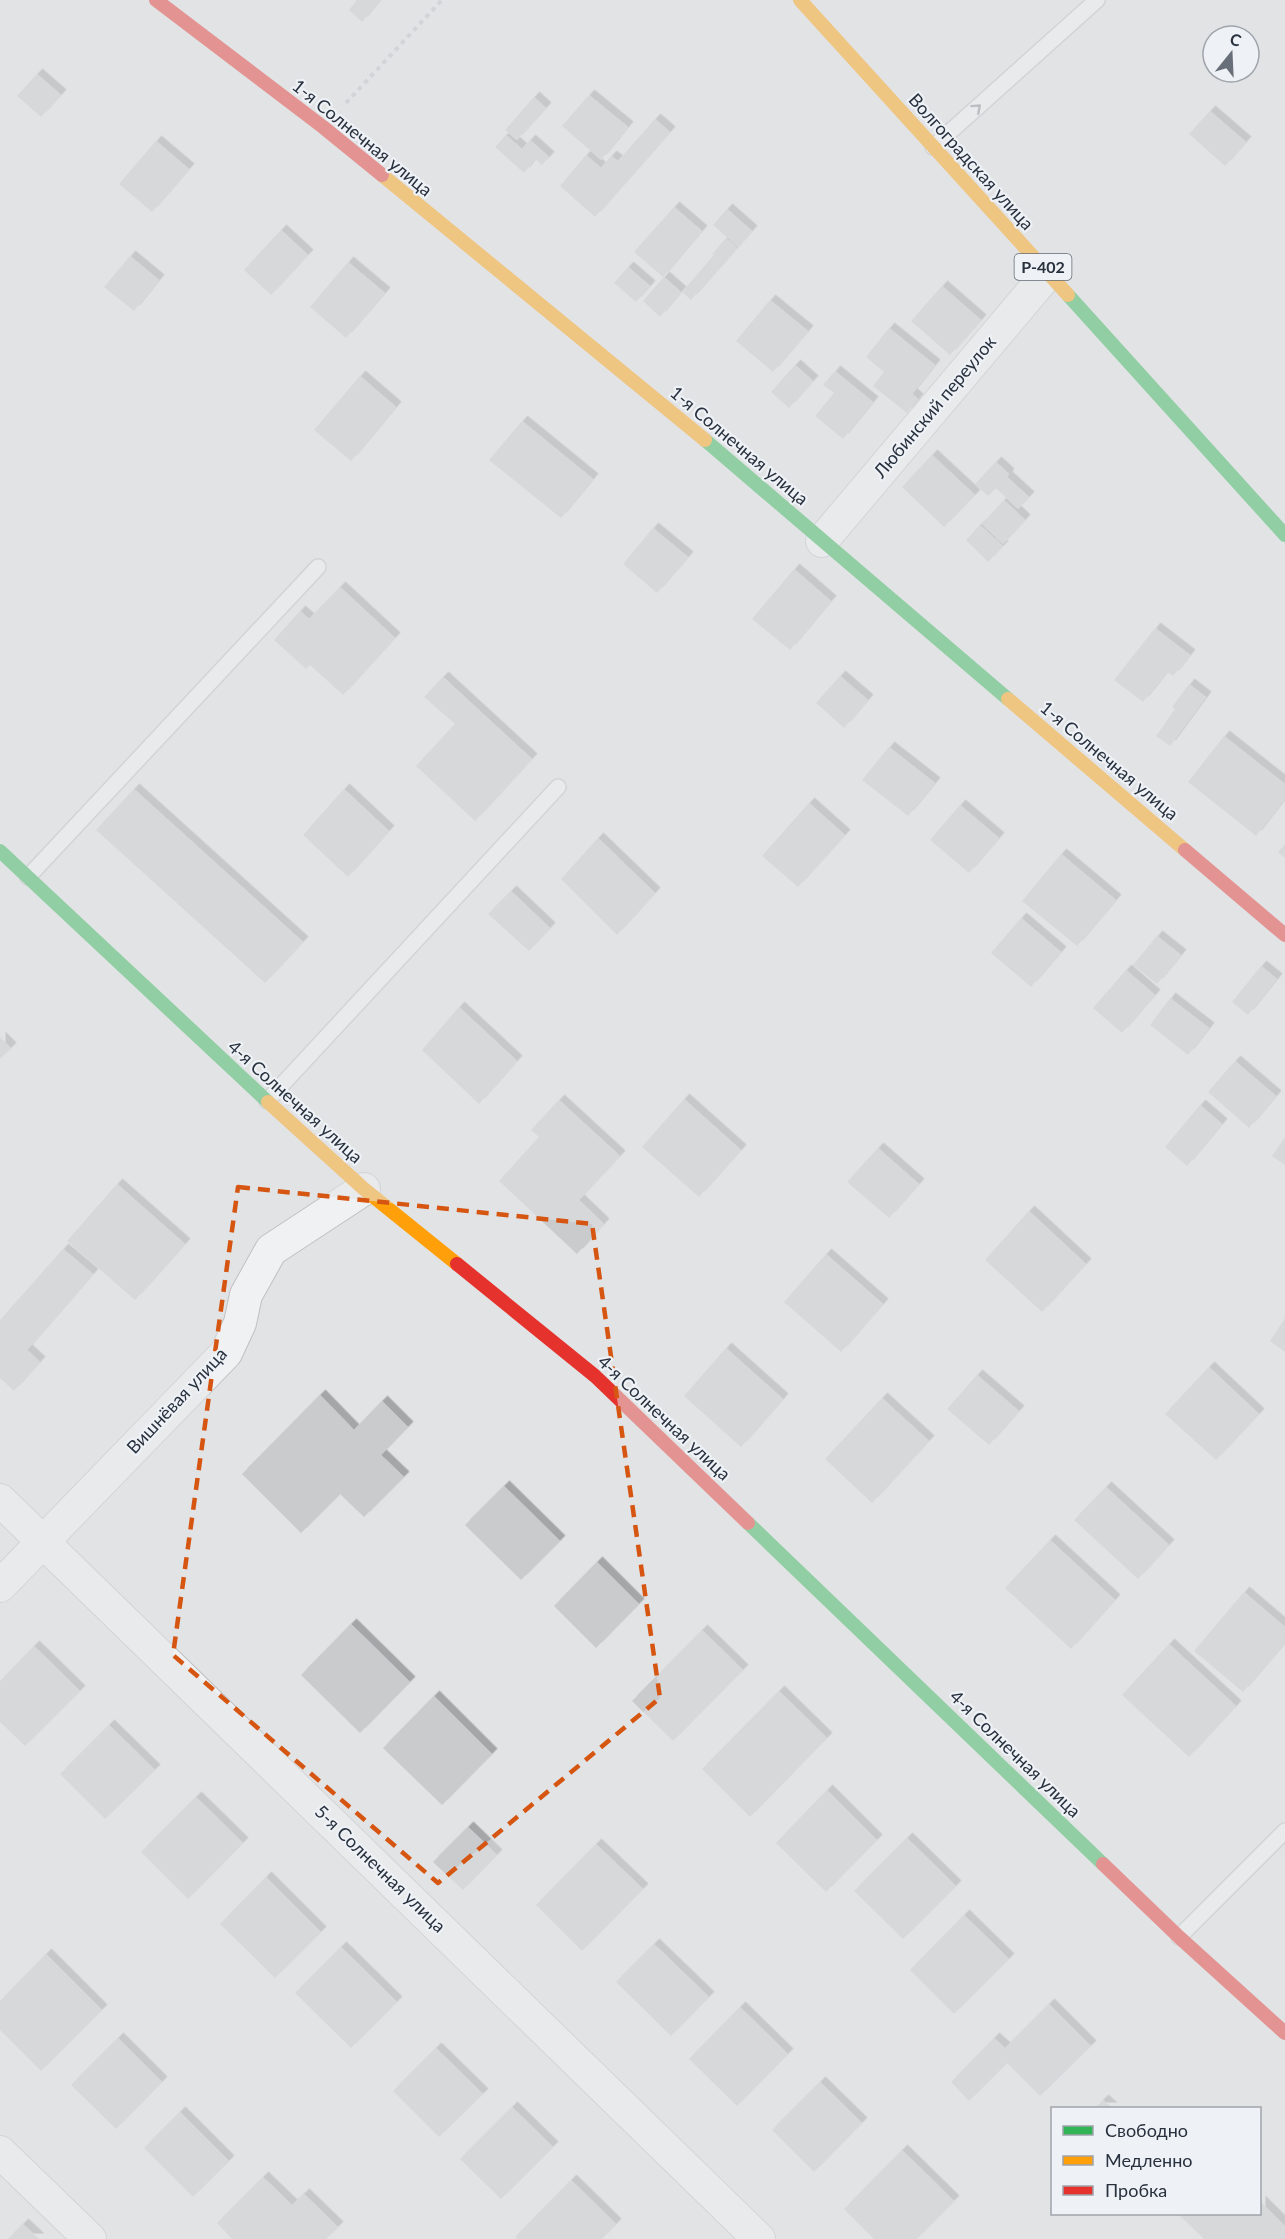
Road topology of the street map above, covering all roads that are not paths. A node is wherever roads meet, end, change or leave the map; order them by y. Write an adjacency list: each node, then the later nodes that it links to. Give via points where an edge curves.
1 (156, 0): 7 (street, 1-я Солнечная улица, via 323,128 676,415)
2 (800, 0): 4 (street, Волгоградская улица / Р-402)
3 (1097, 0): 4 (lane, one-way to 3)
4 (933, 147): 5 (street, Волгоградская улица / Р-402)
5 (1048, 273): 6 (street, Волгоградская улица / Р-402); 7 (street, Любинский переулок)
6 (1285, 535)
7 (822, 541): 12 (street, 1-я Солнечная улица)
8 (318, 567): 11 (lane)
9 (558, 787): 13 (lane)
10 (0, 851): 11 (street, 4-я Солнечная улица)
11 (28, 877): 13 (street, 4-я Солнечная улица)
12 (1285, 935)
13 (267, 1101): 14 (street, 4-я Солнечная улица)
14 (364, 1189): 16 (street, Вишнёвая улица, via 270,1250 246,1295 240,1323 225,1353); 19 (street, 4-я Солнечная улица, via 595,1376)
15 (0, 1500): 16 (street, 5-я Солнечная улица)
16 (43, 1540): 17 (street, Вишнёвая улица); 23 (street, 5-я Солнечная улица)
17 (0, 1586)
18 (1285, 1831): 19 (lane)
19 (1179, 1937): 20 (street, 4-я Солнечная улица)
20 (1285, 2033)
21 (0, 2152): 22 (street)
22 (90, 2239)
23 (759, 2239)

